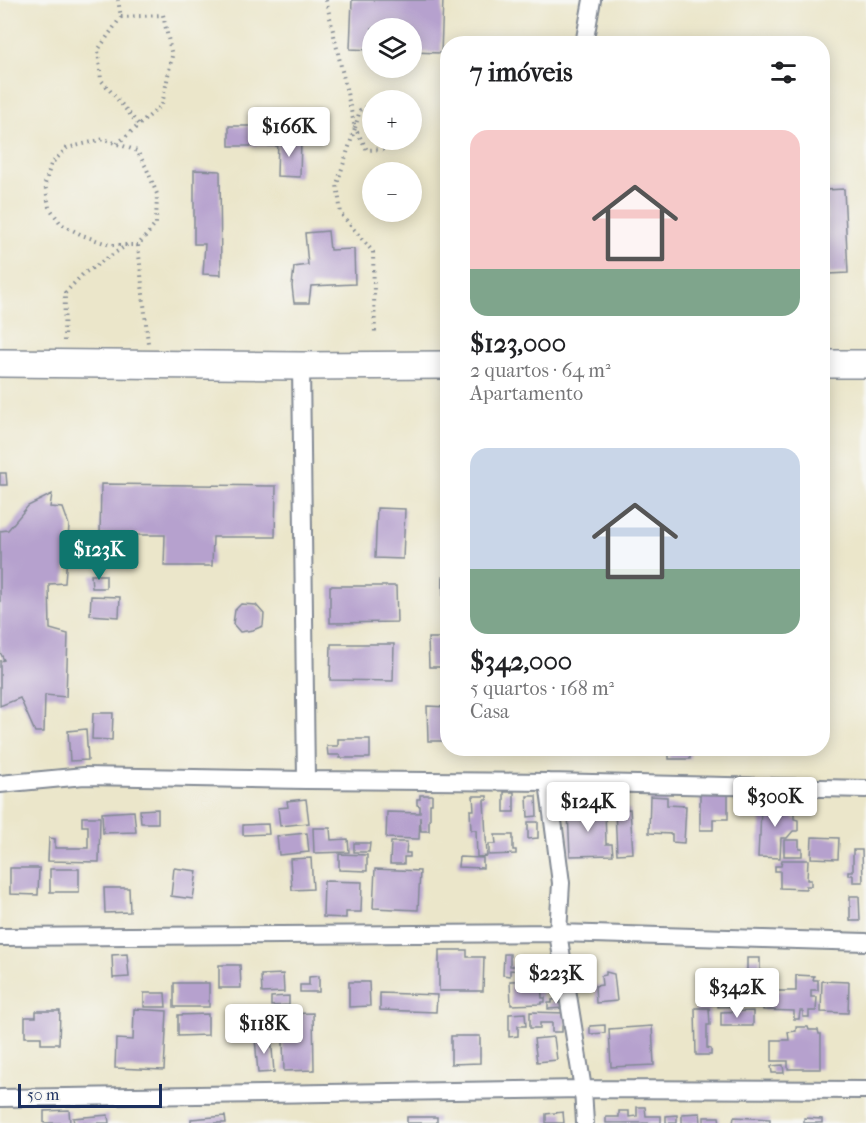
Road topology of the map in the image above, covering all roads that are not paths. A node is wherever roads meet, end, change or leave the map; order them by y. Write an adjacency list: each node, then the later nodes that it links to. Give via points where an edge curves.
1 (592, 0): 2 (street)
2 (585, 36)
3 (0, 363): 7 (main road)
4 (866, 363): 5 (main road)
5 (830, 364)
6 (440, 365): 7 (main road)
7 (301, 366): 8 (street)
8 (306, 780): 9 (street); 10 (street, via 84,776)
9 (548, 782): 11 (street); 12 (street, via 561,883)
10 (0, 784)
11 (866, 789)
12 (558, 933): 13 (street); 14 (street); 15 (street)
13 (0, 938)
14 (866, 942)
15 (583, 1089): 16 (street); 17 (street); 18 (street)
16 (866, 1090)
17 (0, 1098)
18 (585, 1123)

